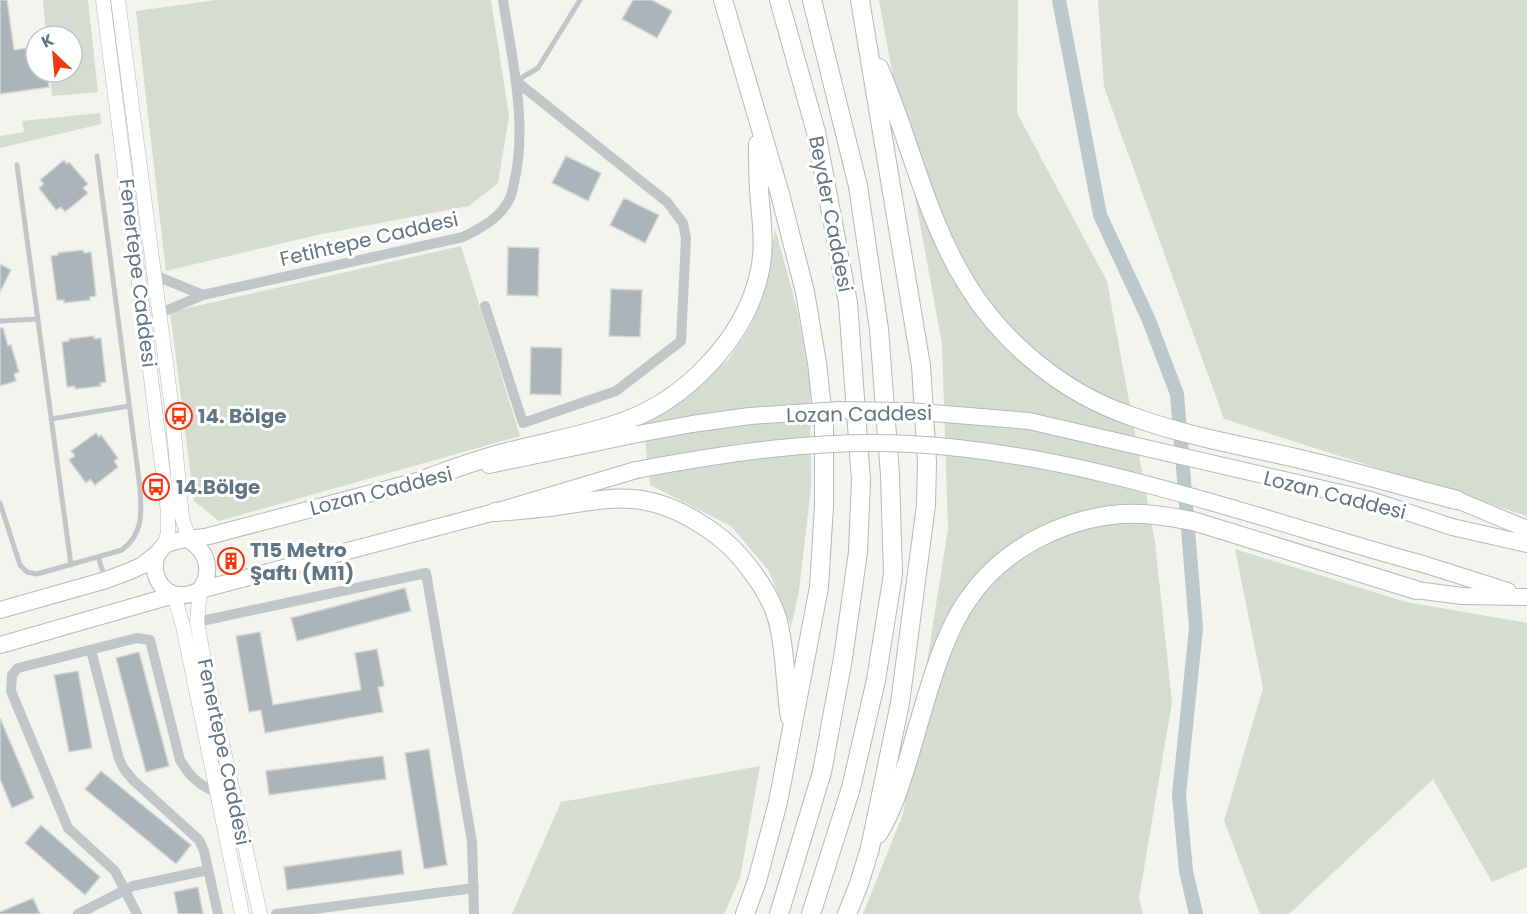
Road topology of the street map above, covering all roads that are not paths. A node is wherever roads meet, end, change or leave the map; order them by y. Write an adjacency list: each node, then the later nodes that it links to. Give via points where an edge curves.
1 (103, 0): 29 (main road, Fenertepe Caddesi, via 168,512 168,533)
2 (118, 0): 14 (main road, Fenertepe Caddesi)
3 (503, 0): 10 (street, Fetihtepe Caddesi)
4 (580, 0): 10 (lane, via 538,68)
5 (779, 0): 55 (highway, Beyder Caddesi, via 816,132 848,303 861,480 858,552 822,772)
6 (812, 0): 56 (highway, Beyder Caddesi, via 858,186 879,329 892,574 876,680 851,788)
7 (860, 0): 9 (highway)
8 (726, 5): 11 (highway)
9 (869, 44): 23 (highway, via 948,249 978,302 1027,354 1082,394 1126,415); 43 (highway, via 921,366 927,462 926,504 900,703)
10 (516, 81): 15 (street, Fetihtepe Caddesi, via 517,169 510,199 485,227 463,237); 16 (street, via 667,202 683,223 686,238 681,341 616,391 523,423)
11 (758, 121): 22 (highway, via 764,234 759,274 751,301 720,353 669,399 627,421 493,456); 41 (highway, via 805,292 824,426 819,586)
12 (97, 156): 20 (lane)
13 (17, 165): 18 (lane)
14 (154, 275): 15 (street); 17 (main road, Fenertepe Caddesi)
15 (203, 295): 17 (street, Fetihtepe Caddesi)
16 (485, 306)
17 (158, 314): 27 (main road, Fenertepe Caddesi, via 182,517)
18 (38, 319): 19 (lane); 21 (lane)
19 (0, 321)
20 (129, 406): 21 (lane); 30 (lane, via 141,505 138,531 122,550)
21 (51, 418): 31 (lane)
22 (428, 478): 27 (main road, Lozan Caddesi); 28 (main road, Lozan Caddesi, bridge, via 692,424 839,410 908,411 1018,420 1161,450 1371,500 1452,527)
23 (1457, 500): 26 (main road)
24 (0, 503): 31 (lane, via 20,565 27,572 37,574)
25 (495, 512): 33 (main road, Lozan Caddesi); 36 (main road, Lozan Caddesi, bridge, via 636,470 713,456 782,447 945,447 1020,456 1168,489); 41 (highway, via 623,498 664,505 708,528 758,578 772,607 779,624)
26 (1527, 530)
27 (189, 540): 29 (main road); 33 (main road, via 206,559 207,576)
28 (1527, 544)
29 (162, 548): 32 (main road, via 143,565); 35 (main road, via 155,571 158,582)
30 (98, 557): 31 (lane); 32 (lane)
31 (71, 565)
32 (106, 580): 37 (main road)
33 (200, 590): 35 (main road); 38 (main road, Fenertepe Caddesi)
34 (1416, 590): 36 (main road, via 1462,597); 43 (highway, via 1193,521 1117,515 1052,531 1002,561 967,600 950,632 887,819)
35 (174, 595): 39 (main road); 42 (main road, Fenertepe Caddesi)
36 (1526, 597)
37 (0, 610)
38 (197, 622): 45 (street, via 426,573 472,842); 51 (main road, Fenertepe Caddesi)
39 (0, 645)
40 (91, 650): 42 (street, via 137,638 150,640 180,760 200,786); 44 (street, via 124,769 193,832 204,851); 46 (street, via 18,669 12,675 11,691 68,828 116,871)
41 (793, 731): 54 (highway, via 778,802)
42 (217, 793): 50 (main road, Fenertepe Caddesi)
43 (870, 848): 57 (highway)
44 (208, 870): 46 (street); 49 (street)
45 (474, 888): 52 (street); 53 (street)
46 (125, 890): 47 (street); 48 (street)
47 (78, 914)
48 (137, 914)
49 (218, 914)
50 (242, 914)
51 (260, 914)
52 (276, 914)
53 (474, 914)
54 (745, 914)
55 (779, 914)
56 (811, 914)
57 (847, 914)

